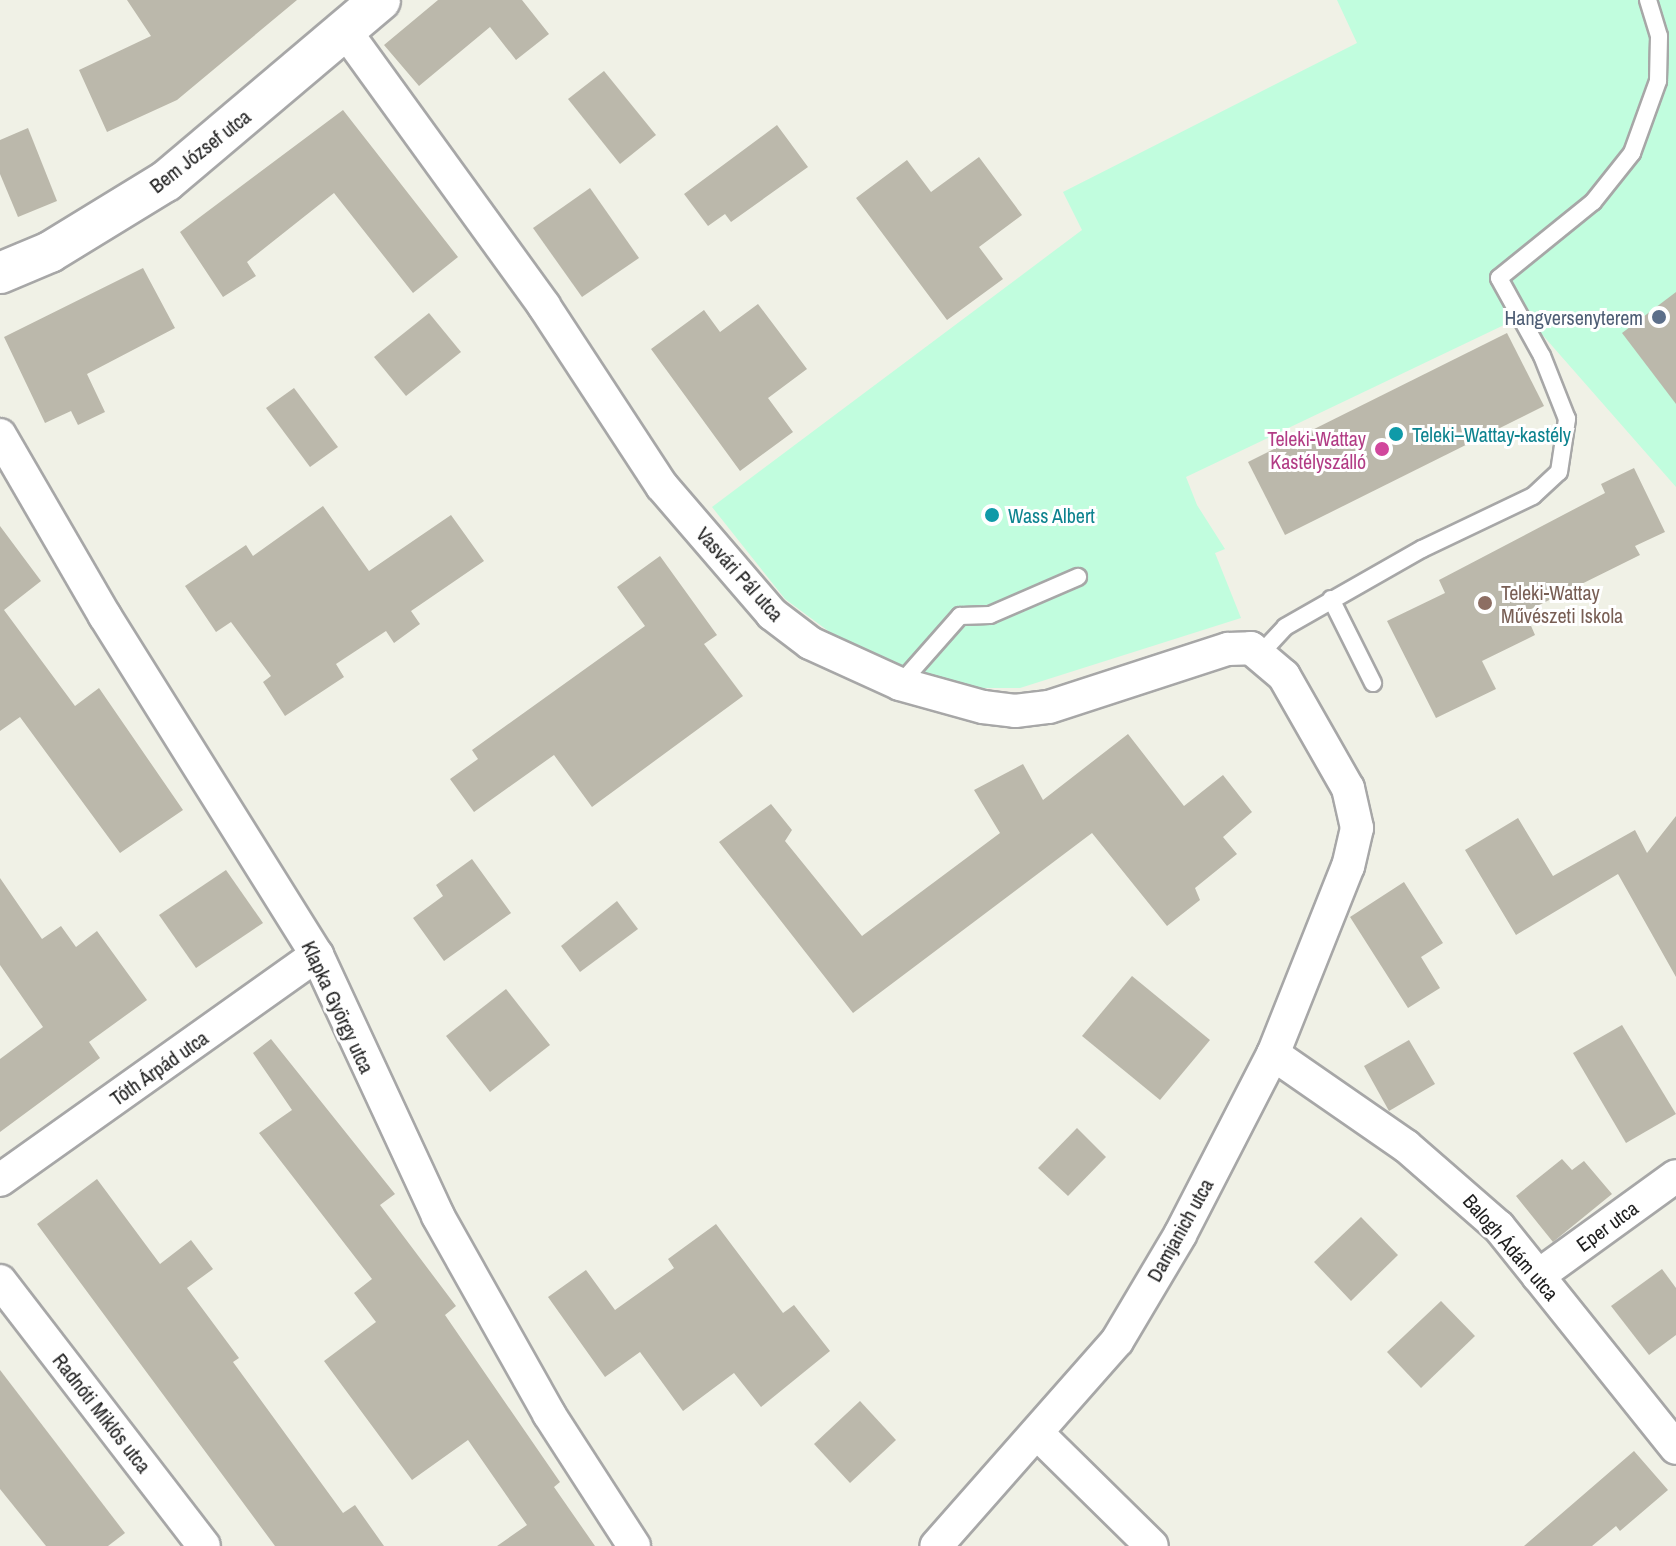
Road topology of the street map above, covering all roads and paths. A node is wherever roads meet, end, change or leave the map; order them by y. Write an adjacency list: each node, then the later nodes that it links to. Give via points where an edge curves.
1 (380, 0): 3 (street, Bem József utca)
2 (1648, 0): 7 (lane, via 1659,36 1658,81 1632,153 1593,202 1499,278 1542,356 1567,419 1559,472 1533,496)
3 (346, 32): 4 (street, Bem József utca, via 166,181 50,252); 10 (street, Vasvári Pál utca, via 544,306 662,486 733,571 772,614 810,643)
4 (0, 273)
5 (0, 435): 11 (street, Klapka György utca, via 105,616)
6 (1078, 577): 10 (lane, via 990,615 960,616)
7 (1331, 599): 8 (lane, via 1285,627); 9 (lane)
8 (1262, 652): 10 (street, Vasvári Pál utca, via 1228,649 1049,707 1015,711); 12 (street, Damjanich utca, via 1306,708 1348,788 1357,828 1348,866)
9 (1373, 683)
10 (900, 684)
11 (317, 955): 14 (street, Tóth Árpád utca); 20 (street, Klapka György utca, via 438,1216 549,1414)
12 (1273, 1054): 15 (street, Balogh Ádám utca, via 1454,1183); 17 (street, Damjanich utca, via 1180,1235 1117,1341)
13 (1676, 1176): 15 (street, Eper utca)
14 (0, 1180)
15 (1538, 1276): 18 (street, Balogh Ádám utca)
16 (0, 1281): 19 (street, Radnóti Miklós utca)
17 (1039, 1435): 21 (street, Damjanich utca); 22 (street)
18 (1676, 1448)
19 (204, 1546)
20 (634, 1546)
21 (936, 1546)
22 (1152, 1546)

